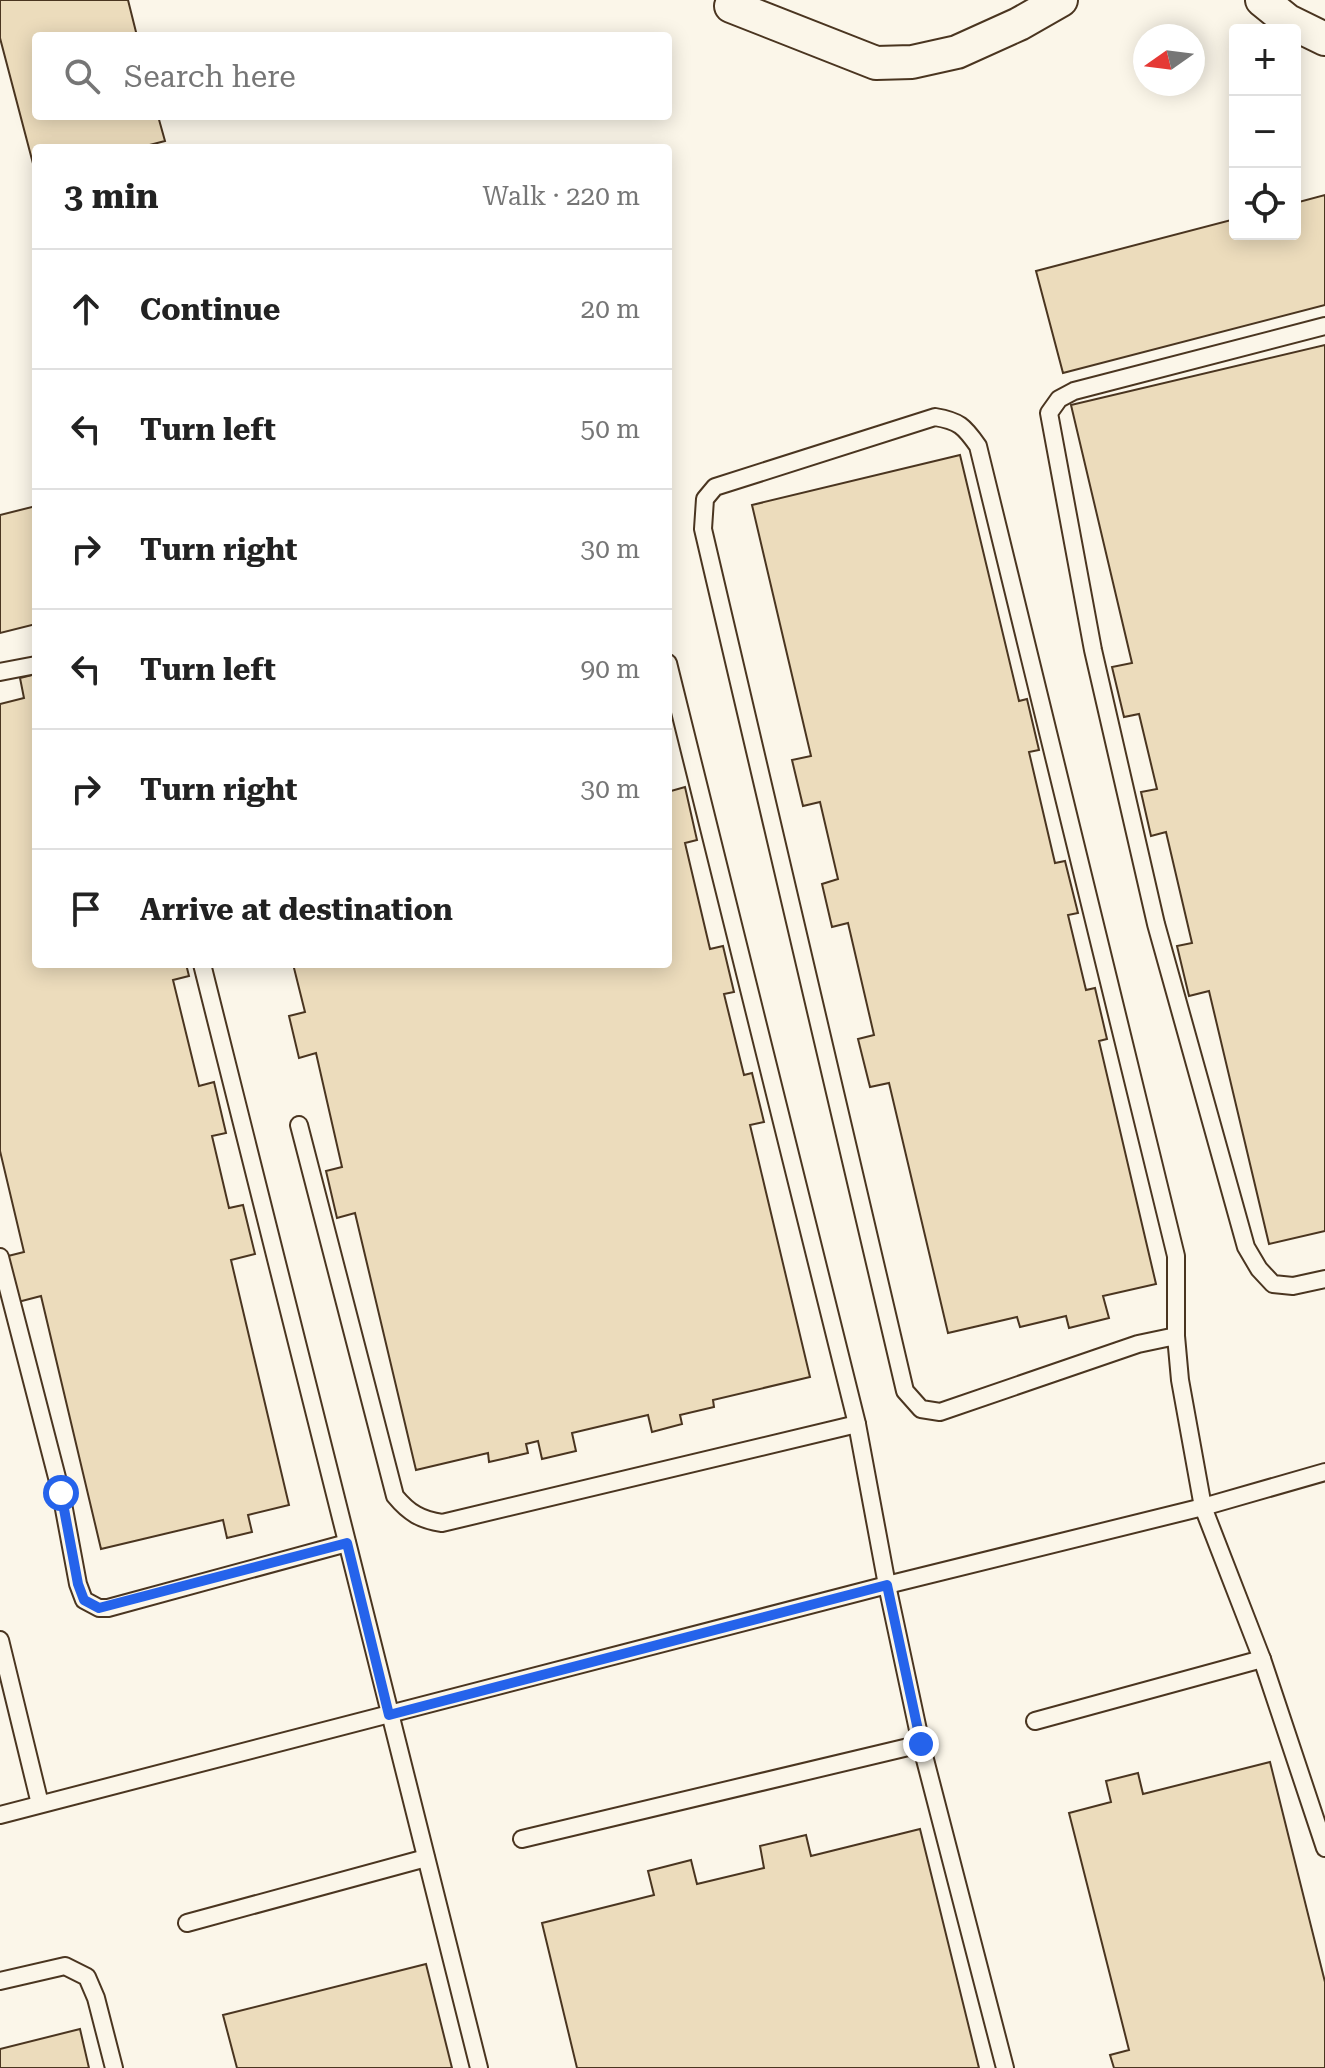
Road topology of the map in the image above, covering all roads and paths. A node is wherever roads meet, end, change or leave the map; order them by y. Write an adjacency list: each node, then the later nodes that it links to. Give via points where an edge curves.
1 (1061, 0): 3 (street, via 957,52 876,63)
2 (1262, 0): 4 (street, via 1288,21)
3 (731, 6)
4 (1325, 39)
5 (1325, 326): 12 (lane, via 1074,391 1049,413 1093,650 1153,909 1246,1247 1273,1284)
6 (32, 666): 7 (lane)
7 (0, 672)
8 (672, 679): 14 (lane)
9 (203, 968): 17 (lane)
10 (299, 1125): 14 (lane, via 395,1496 425,1520 442,1523)
11 (0, 1257): 17 (lane, via 84,1600 108,1608)
12 (1325, 1279)
13 (1176, 1336): 13 (lane, via 1138,1344 940,1412 921,1409 905,1391 703,529 705,499 715,487 935,417 955,420 978,446 1176,1256); 16 (lane)
14 (857, 1424): 18 (lane)
15 (1325, 1472): 16 (lane)
16 (1203, 1507): 18 (lane); 20 (lane)
17 (347, 1543): 21 (lane)
18 (887, 1585): 21 (lane); 23 (lane)
19 (0, 1640): 24 (lane)
20 (1262, 1659): 22 (lane); 27 (lane)
21 (389, 1715): 24 (lane); 28 (lane)
22 (1035, 1721)
23 (921, 1744): 26 (lane); 33 (lane)
24 (40, 1804): 25 (lane)
25 (0, 1815)
26 (522, 1839)
27 (1325, 1848)
28 (426, 1858): 29 (lane); 32 (lane)
29 (187, 1923)
30 (0, 1981): 31 (lane, via 65,1966 87,1977)
31 (114, 2068)
32 (479, 2068)
33 (1005, 2068)

